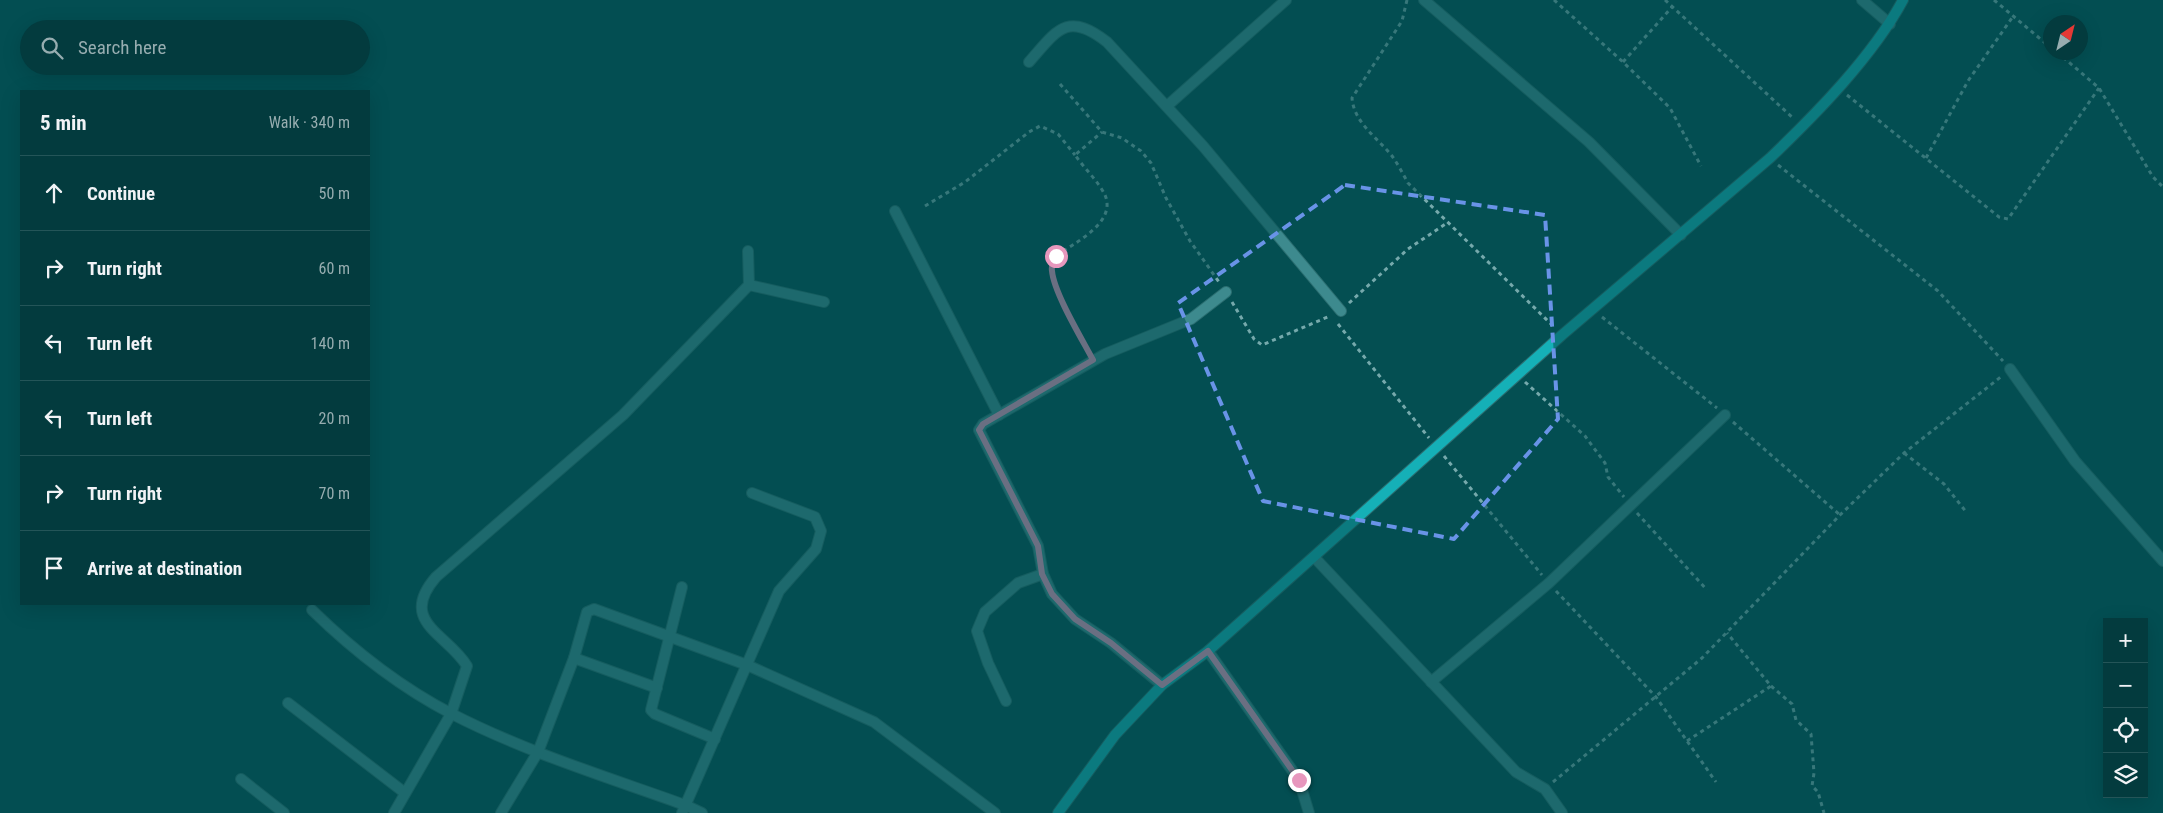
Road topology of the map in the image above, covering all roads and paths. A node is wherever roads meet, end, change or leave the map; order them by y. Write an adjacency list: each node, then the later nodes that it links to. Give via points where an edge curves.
1 (1286, 0): 19 (street)
2 (1407, 0): 29 (path, via 1402,21 1352,98 1353,108 1392,156 1408,183)
3 (1424, 0): 30 (street, via 1589,142)
4 (1554, 0): 15 (path)
5 (1664, 0): 9 (path)
6 (1862, 0): 11 (street)
7 (1903, 0): 11 (main road)
8 (1994, 0): 10 (path)
9 (1672, 7): 15 (path); 20 (path)
10 (2014, 15): 12 (path); 24 (path, via 1968,81)
11 (1890, 24): 17 (main road)
12 (2043, 41)
13 (2066, 60): 18 (path)
14 (1029, 62): 19 (street, via 1049,39 1066,27 1091,29)
15 (1623, 62): 25 (path, via 1670,108)
16 (1060, 84): 21 (path)
17 (1838, 88): 20 (main road); 24 (path)
18 (2099, 88): 24 (path, via 2008,219 1999,217); 26 (path, via 2153,177)
19 (1167, 106): 35 (street, via 1203,146)
20 (1802, 127): 23 (main road)
21 (1102, 132): 22 (path); 33 (path, via 1122,138 1141,150 1151,163 1190,241)
22 (1074, 155): 27 (path, via 1058,134 1040,126 965,182); 37 (path, via 1104,194 1108,206 1098,225 1056,256 1051,270 1057,289)
23 (1770, 158): 30 (main road); 38 (path, via 1938,291)
24 (1926, 158)
25 (1701, 166)
26 (2163, 187)
27 (925, 206)
28 (895, 211): 40 (street)
29 (1447, 222): 35 (path, via 1408,249); 36 (path)
30 (1681, 235): 36 (main road)
31 (748, 252): 32 (street)
32 (749, 285): 34 (street); 65 (street, via 623,414 424,590 421,606 426,621 434,634 467,666)
33 (1226, 292): 35 (path, via 1254,339 1262,345); 37 (street, via 1191,319)
34 (824, 302)
35 (1336, 313): 42 (path)
36 (1562, 335): 39 (main road)
37 (1093, 360): 40 (street)
38 (2010, 369): 43 (path); 48 (street, via 2075,461)
39 (1518, 374): 42 (main road); 45 (path, via 1584,436 1605,463 1608,477)
40 (1000, 415): 49 (street, via 983,424 979,430 1038,546)
41 (1725, 415): 45 (street)
42 (1436, 447): 47 (main road)
43 (1904, 453): 46 (path, via 1944,484); 53 (path)
44 (752, 492): 57 (street, via 815,517 821,531 816,549 779,592)
45 (1630, 505): 51 (path); 58 (street, via 1549,583)
46 (1967, 513)
47 (1314, 557): 55 (main road); 58 (street)
48 (2163, 561)
49 (1042, 574): 59 (street, via 1052,594 1075,619 1111,643); 63 (street, via 1018,583 985,612 977,631)
50 (682, 587): 54 (street)
51 (1706, 590)
52 (312, 610): 65 (street, via 346,643 386,674)
53 (1726, 633): 60 (path); 62 (path)
54 (670, 637): 56 (street, via 594,609 590,610); 57 (street); 61 (street)
55 (1208, 651): 59 (main road); 80 (street, via 1299,780)
56 (574, 658): 61 (street); 68 (street)
57 (747, 665): 66 (street); 78 (street, via 874,722)
58 (1432, 682): 71 (street, via 1516,772)
59 (1162, 685): 79 (main road, via 1115,735)
60 (1771, 686): 67 (path); 82 (path, via 1792,704 1796,720 1811,734 1812,786 1818,792)
61 (657, 688): 66 (street, via 651,710 655,714)
62 (1656, 697): 67 (path); 71 (path)
63 (1006, 701)
64 (288, 703): 72 (street)
65 (451, 714): 68 (street); 72 (street)
66 (715, 739): 73 (street)
67 (1688, 741): 70 (path)
68 (538, 752): 73 (street); 76 (street)
69 (241, 779): 74 (street)
70 (1716, 782)
71 (1545, 789): 81 (street)
72 (405, 793): 75 (street)
73 (684, 809): 77 (street)
74 (284, 813)
75 (394, 813)
76 (501, 813)
77 (702, 813)
78 (996, 813)
79 (1058, 813)
80 (1309, 813)
81 (1562, 813)
82 (1824, 813)

